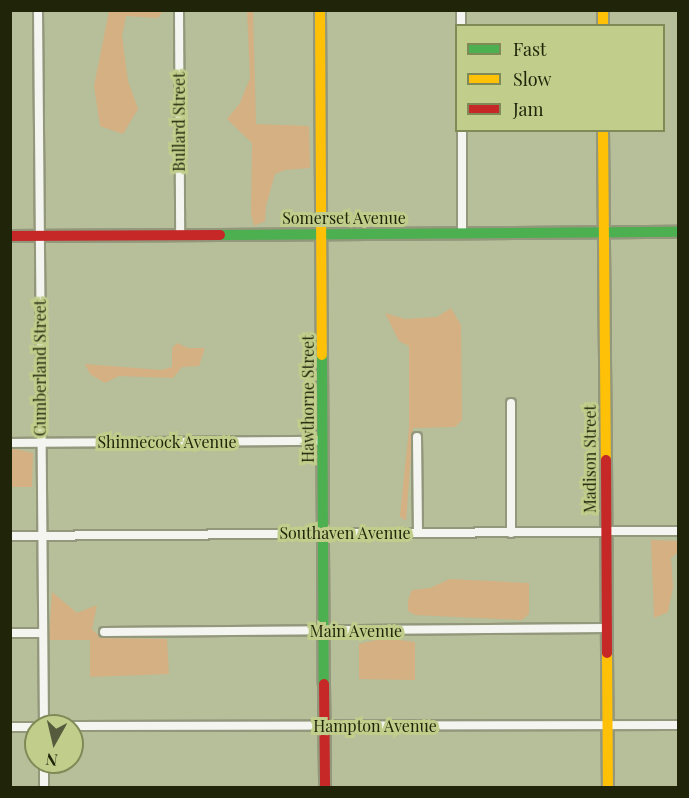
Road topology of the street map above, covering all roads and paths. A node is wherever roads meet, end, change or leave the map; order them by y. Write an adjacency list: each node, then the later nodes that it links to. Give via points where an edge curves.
1 (38, 10): 12 (street, Cumberland Street)
2 (179, 10): 10 (street, Bullard Street)
3 (320, 10): 9 (street, Hawthorne Street)
4 (462, 132): 6 (street)
5 (603, 132): 7 (street, Madison Street)
6 (462, 232): 7 (street, Somerset Avenue); 9 (street, Somerset Avenue)
7 (603, 232): 8 (street, Somerset Avenue); 22 (street, Madison Street)
8 (678, 232)
9 (322, 233): 10 (street, Somerset Avenue); 15 (street, Hawthorne Street)
10 (180, 234): 12 (street, Somerset Avenue)
11 (10, 236): 12 (street, Somerset Avenue)
12 (40, 236): 17 (street, Cumberland Street)
13 (511, 403): 21 (street)
14 (417, 436): 20 (street)
15 (322, 441): 17 (street, Shinnecock Avenue); 19 (street, Hawthorne Street)
16 (10, 443): 17 (street, Shinnecock Avenue)
17 (41, 443): 24 (street, Cumberland Street)
18 (678, 531): 22 (street, Southaven Avenue)
19 (324, 533): 20 (street, Southaven Avenue); 24 (street, Southaven Avenue); 26 (street, Hawthorne Street)
20 (418, 533): 21 (street, Southaven Avenue)
21 (510, 533): 22 (street, Southaven Avenue)
22 (606, 533): 25 (street, Madison Street)
23 (10, 536): 24 (street, Southaven Avenue)
24 (42, 536): 29 (street, Cumberland Street)
25 (607, 628): 26 (street, Main Avenue); 31 (street, Madison Street)
26 (324, 631): 27 (street, Main Avenue); 34 (street, Hawthorne Street)
27 (104, 632)
28 (10, 633): 29 (street)
29 (43, 633): 30 (street, Cumberland Street)
30 (44, 714)
31 (608, 725): 32 (street, Hampton Avenue); 34 (street, Hampton Avenue); 36 (street, Madison Street)
32 (678, 725)
33 (84, 726): 34 (street, Hampton Avenue)
34 (325, 727): 35 (street, Hawthorne Street)
35 (326, 788)
36 (608, 788)

